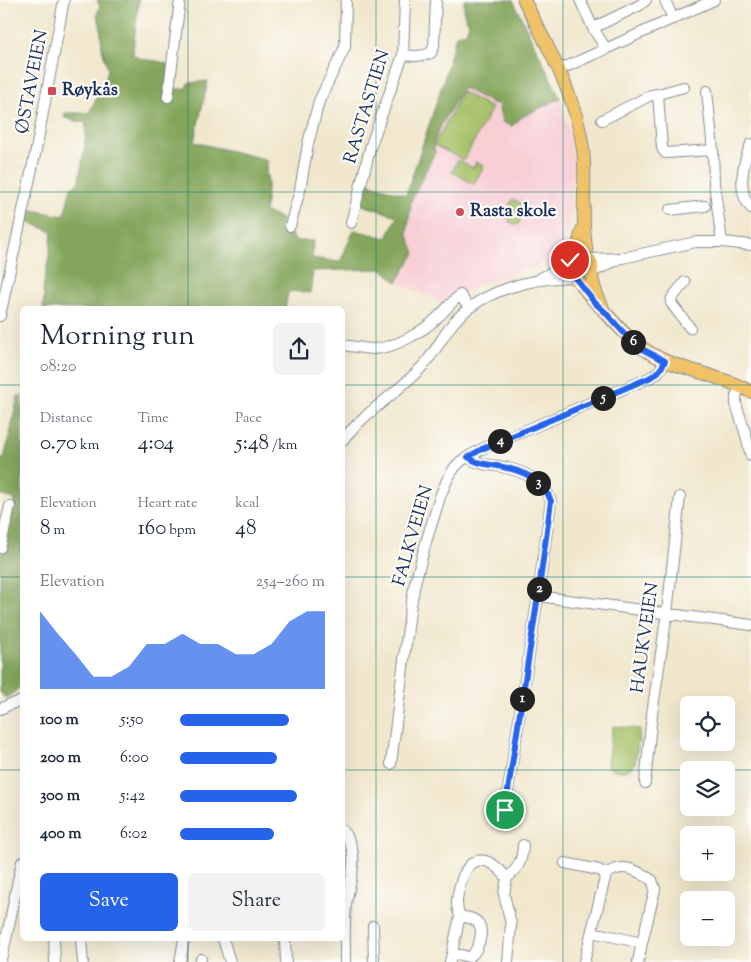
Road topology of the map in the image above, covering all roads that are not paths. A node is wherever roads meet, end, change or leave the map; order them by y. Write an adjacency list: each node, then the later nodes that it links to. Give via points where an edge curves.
1 (64, 0): 36 (street, ØSTAVEIEN)
2 (180, 0): 19 (street)
3 (346, 0): 27 (street, via 345,47 319,101)
4 (405, 0): 14 (street, RASTASTIEN)
5 (436, 0): 14 (street, via 431,53 415,57)
6 (524, 0): 15 (main road)
7 (580, 0): 12 (street)
8 (646, 0): 12 (street)
9 (665, 0): 11 (street)
10 (714, 0): 11 (street)
11 (673, 19): 13 (street)
12 (593, 28): 13 (street)
13 (606, 49): 15 (street)
14 (403, 55): 26 (street, RASTASTIEN, via 371,145)
15 (559, 70): 30 (main road, via 573,105 581,138)
16 (684, 87): 18 (street)
17 (707, 91): 22 (street)
18 (658, 94): 20 (street); 22 (street, via 665,153)
19 (168, 97)
20 (602, 120)
21 (751, 144): 24 (street, via 742,183 746,203)
22 (713, 150): 28 (street)
23 (705, 206): 25 (street)
24 (751, 208)
25 (670, 210)
26 (351, 223)
27 (290, 226)
28 (722, 242): 29 (street); 30 (street, via 696,242)
29 (751, 245)
30 (584, 263): 31 (main road, via 568,271); 31 (main road, via 586,278); 32 (street); 35 (main road)
31 (574, 278): 32 (street); 35 (main road)
32 (534, 281): 34 (street, via 496,292)
33 (685, 282): 37 (street, via 671,302)
34 (469, 308): 38 (street, via 460,295 439,317 414,335 390,346 375,349); 41 (street, via 450,328 424,365 360,420)
35 (604, 311): 39 (main road, via 636,344)
36 (0, 316)
37 (690, 328)
38 (345, 345)
39 (665, 361): 40 (main road); 43 (street, FALKVEIEN, via 661,370 649,378)
40 (746, 389): 42 (street, via 736,396 736,404)
41 (345, 438)
42 (751, 456)
43 (468, 457): 47 (street, via 479,463 518,471 543,486 548,493 550,513); 52 (street, FALKVEIEN, via 455,467 441,494 415,583)
44 (680, 497): 48 (street, HAUKVEIEN)
45 (10, 506): 46 (street)
46 (0, 548)
47 (538, 596): 48 (street); 54 (street)
48 (667, 613): 49 (street); 53 (street, HAUKVEIEN)
49 (751, 625)
50 (20, 702): 51 (street)
51 (0, 709)
52 (391, 764)
53 (645, 783)
54 (505, 810)
55 (345, 833): 62 (street, via 354,858)
56 (523, 845): 60 (street, via 523,856 516,871)
57 (565, 862): 59 (street)
58 (20, 871): 73 (street)
59 (606, 874): 64 (street); 71 (street, via 630,868 652,880 654,889)
60 (507, 878): 61 (street, via 489,862 472,863 466,868 457,895); 81 (street, via 504,894 511,924)
61 (460, 916): 72 (street); 72 (street, via 478,923 478,947 469,957)
62 (345, 920)
63 (373, 926): 80 (street)
64 (592, 932): 71 (street); 82 (street)
65 (54, 941): 74 (street)
66 (81, 941): 75 (street)
67 (184, 941): 76 (street)
68 (224, 941): 77 (street)
69 (286, 941): 78 (street)
70 (344, 941): 79 (street)
71 (642, 943): 83 (street)
72 (451, 958)
73 (0, 962)
74 (55, 962)
75 (84, 962)
76 (180, 962)
77 (230, 962)
78 (286, 962)
79 (345, 962)
80 (374, 962)
81 (508, 962)
82 (584, 962)
83 (638, 962)

